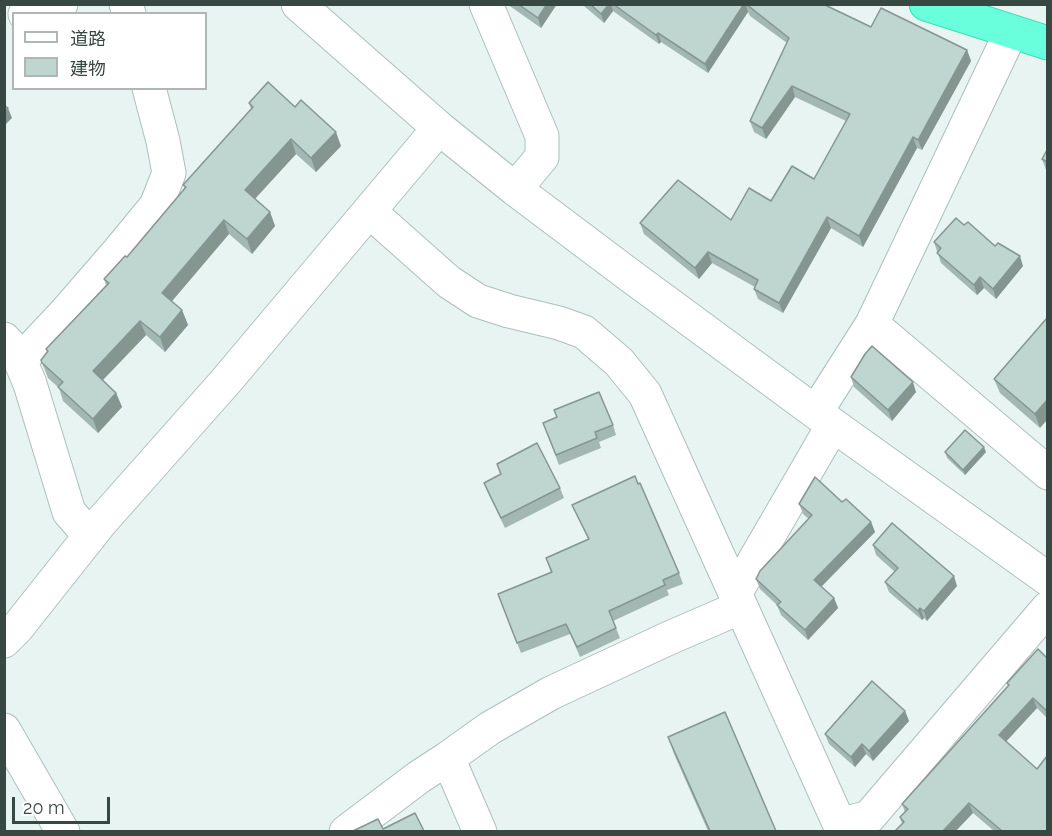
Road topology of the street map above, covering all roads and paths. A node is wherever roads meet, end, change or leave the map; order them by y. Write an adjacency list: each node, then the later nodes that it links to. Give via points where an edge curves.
1 (61, 4): 5 (street)
2 (298, 4): 9 (street)
3 (486, 4): 10 (street, via 542,136 542,157)
4 (926, 4): 6 (highway)
5 (32, 12)
6 (1011, 32): 7 (highway); 12 (street)
7 (1047, 43)
8 (150, 90): 13 (street, via 170,173 156,206 66,312)
9 (439, 128): 10 (street); 11 (street)
10 (515, 189): 14 (street)
11 (369, 211): 16 (street); 18 (street, via 449,282 478,301 584,332 619,362 645,394)
12 (872, 324): 14 (street); 15 (street)
13 (12, 350): 16 (street, via 30,384 69,512)
14 (824, 418): 17 (street); 18 (street)
15 (1047, 472)
16 (90, 536): 20 (street)
17 (1047, 579)
18 (738, 601): 22 (street, via 550,693); 23 (street)
19 (1047, 608): 23 (street)
20 (4, 641)
21 (4, 730): 24 (street)
22 (448, 758): 25 (street); 26 (street)
23 (859, 826)
24 (63, 831)
25 (346, 831)
26 (480, 831)

